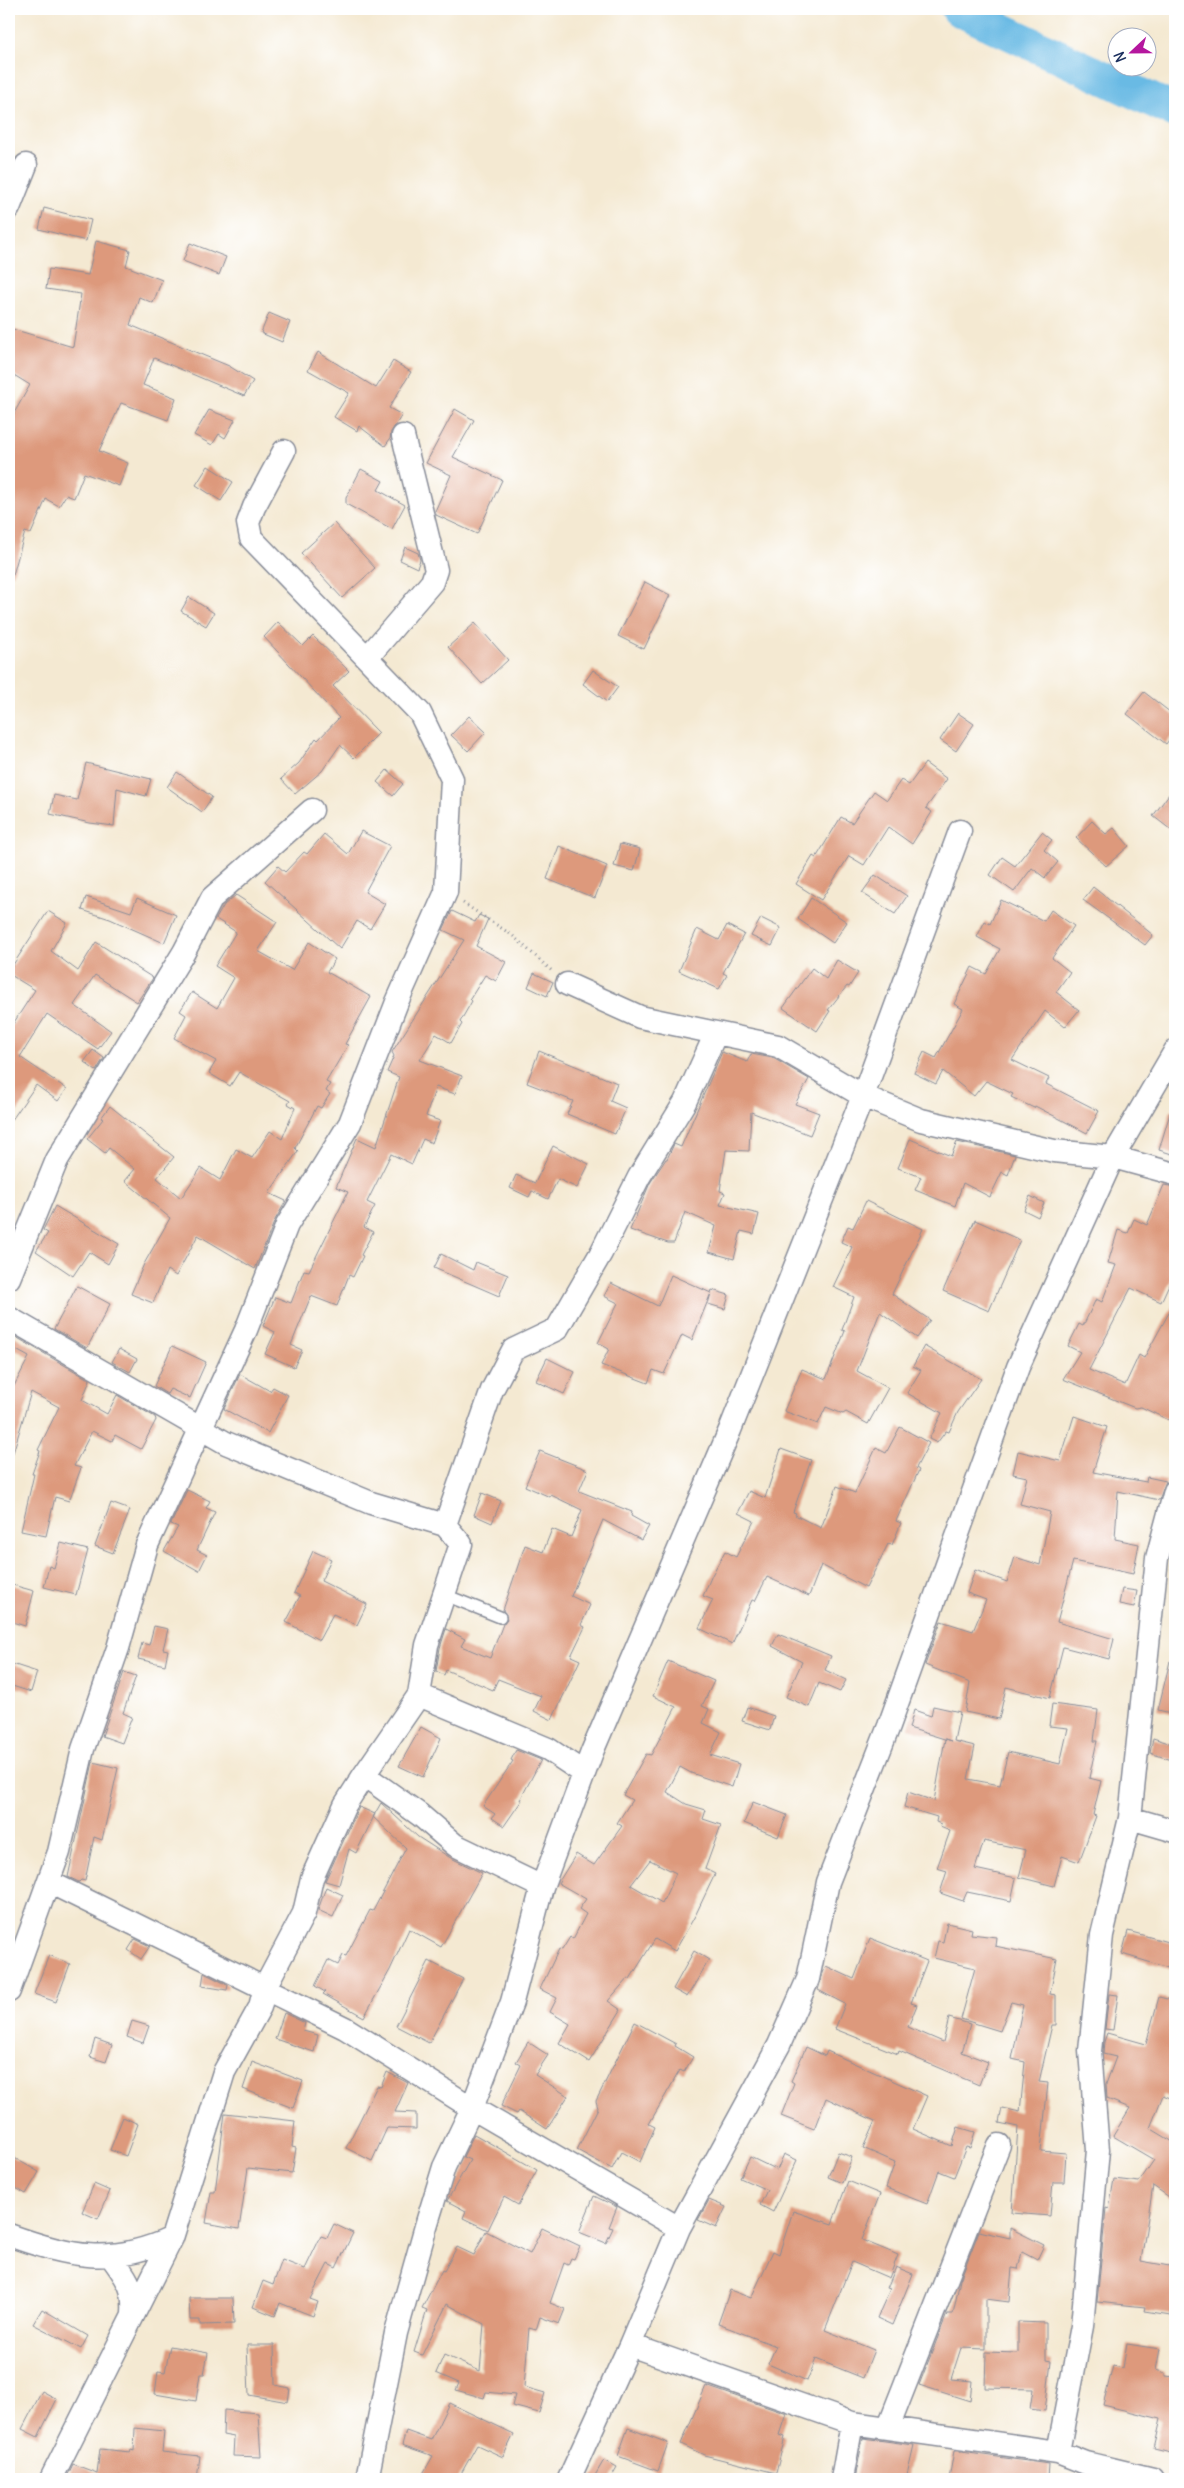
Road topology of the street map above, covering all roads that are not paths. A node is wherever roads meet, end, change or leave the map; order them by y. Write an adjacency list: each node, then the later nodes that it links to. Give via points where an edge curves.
1 (26, 166): 2 (street)
2 (9, 208)
3 (403, 436): 5 (street, via 436,570 432,582)
4 (284, 451): 5 (street, via 254,507 248,523 251,538)
5 (367, 658): 16 (street, via 420,714 452,779 446,892 397,1002 350,1123 287,1225 246,1330)
6 (312, 810): 14 (street, via 212,898 184,952 57,1160)
7 (960, 831): 11 (street)
8 (567, 984): 9 (street, via 640,1017)
9 (716, 1033): 11 (street, via 778,1046); 18 (street, via 685,1102 639,1177 601,1254 557,1330 513,1350 492,1390)
10 (1175, 1051): 12 (street)
11 (863, 1096): 12 (street, via 921,1120 1054,1151); 22 (street, via 730,1430)
12 (1113, 1157): 13 (street); 32 (street, via 1018,1367 889,1726 828,1882 808,1979 779,2045)
13 (1175, 1174)
14 (9, 1278)
15 (9, 1318): 16 (street)
16 (201, 1428): 18 (street, via 226,1443 371,1503); 26 (street, via 147,1545 118,1648 84,1748)
17 (1175, 1491): 24 (street, via 1158,1558)
18 (445, 1524): 19 (street, via 461,1544)
19 (445, 1595): 20 (lane); 21 (street, via 426,1645)
20 (500, 1617)
21 (419, 1695): 22 (street, via 548,1749); 23 (street)
22 (584, 1773): 27 (street)
23 (364, 1775): 27 (street, via 455,1845); 28 (street, via 345,1804 312,1878 304,1913)
24 (1130, 1818): 25 (street); 40 (street, via 1102,1935 1090,2051 1098,2150 1082,2326)
25 (1175, 1830)
26 (49, 1882): 28 (street); 29 (street)
27 (542, 1887): 30 (street, via 512,2002)
28 (265, 1987): 30 (street, via 345,2028); 34 (street, via 260,2007 224,2072)
29 (9, 1991)
30 (472, 2108): 32 (street); 43 (street, via 444,2167 426,2226 396,2333)
31 (999, 2145): 39 (street)
32 (680, 2228): 37 (street)
33 (9, 2235): 35 (street, via 48,2249 81,2256)
34 (172, 2238): 35 (street, via 146,2250); 36 (street)
35 (111, 2256): 36 (street, via 131,2285)
36 (133, 2318): 42 (street)
37 (630, 2345): 38 (street); 44 (street)
38 (852, 2423): 39 (street); 45 (street)
39 (888, 2428): 40 (street)
40 (1058, 2452): 41 (street)
41 (1082, 2471): 46 (street)
42 (51, 2479)
43 (367, 2479)
44 (569, 2479)
45 (842, 2479)
46 (1153, 2479)

